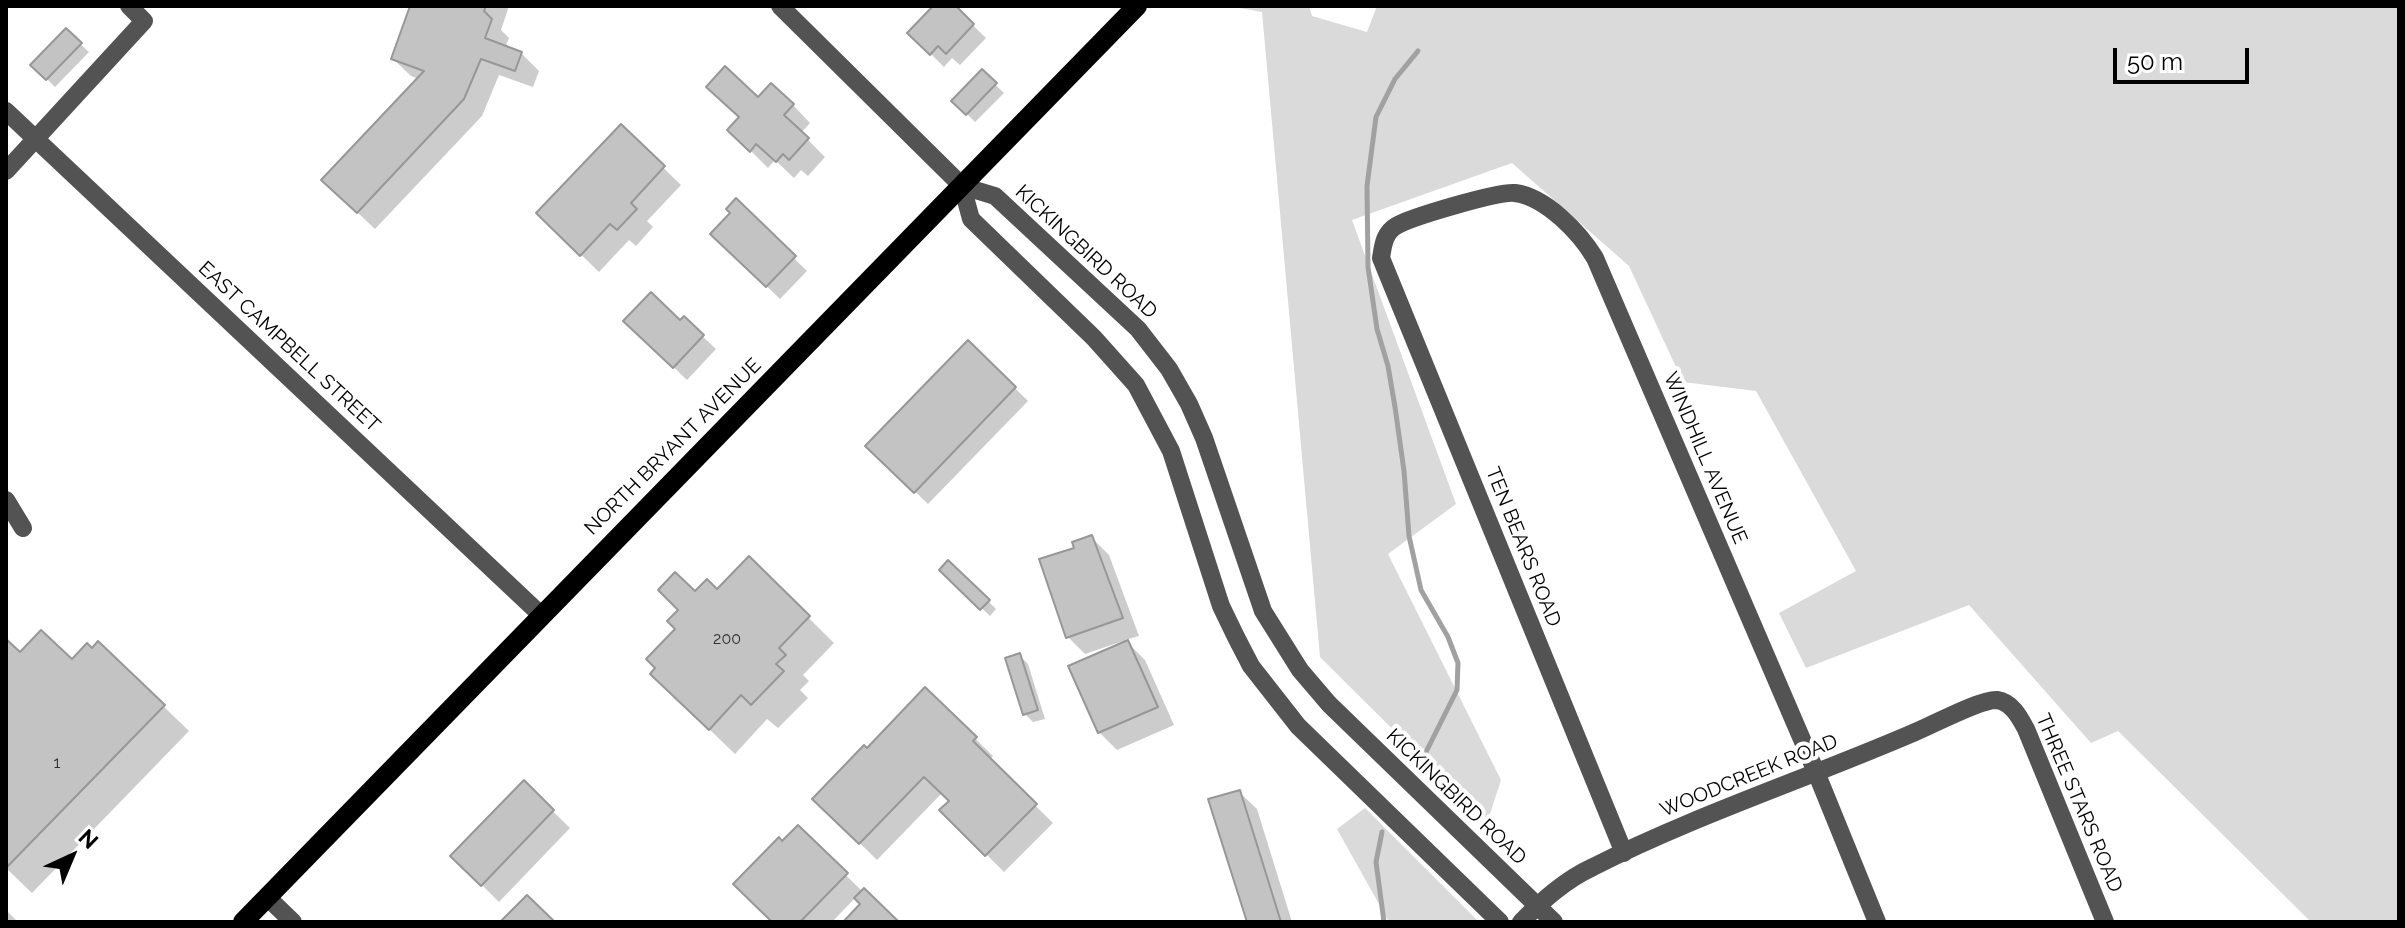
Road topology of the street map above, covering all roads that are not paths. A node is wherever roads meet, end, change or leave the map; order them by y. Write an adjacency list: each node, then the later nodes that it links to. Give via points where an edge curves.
1 (129, 6): 5 (street, via 144,21)
2 (780, 6): 7 (street)
3 (1137, 6): 7 (main road, NORTH BRYANT AVENUE)
4 (6, 111): 5 (street, EAST CAMPBELL STREET)
5 (37, 139): 6 (street); 11 (street, EAST CAMPBELL STREET)
6 (6, 171)
7 (962, 186): 11 (main road, NORTH BRYANT AVENUE); 16 (street, KICKINGBIRD ROAD, via 995,196 1138,329 1189,404 1263,611 1300,670); 19 (street, via 971,219 1136,385 1171,451 1221,606 1265,687 1298,726)
8 (1381, 258): 13 (street, WINDHILL AVENUE, via 1383,241 1395,227 1490,195 1516,193 1543,205 1581,235); 14 (street, TEN BEARS ROAD)
9 (6, 500): 10 (street)
10 (23, 528)
11 (541, 615): 15 (main road, NORTH BRYANT AVENUE)
12 (2007, 704): 13 (street, WOODCREEK ROAD, via 1996,700 1972,707); 23 (street, THREE STARS ROAD, via 2026,729)
13 (1816, 772): 14 (street, WOODCREEK ROAD); 22 (street, WINDHILL AVENUE)
14 (1624, 853): 16 (street, WOODCREEK ROAD, via 1558,887)
15 (267, 897): 17 (main road, NORTH BRYANT AVENUE); 18 (street)
16 (1537, 906): 20 (street, WOODCREEK ROAD); 21 (street, KICKINGBIRD ROAD)
17 (243, 922)
18 (293, 922)
19 (1500, 922)
20 (1521, 922)
21 (1554, 922)
22 (1877, 922)
23 (2105, 922)

